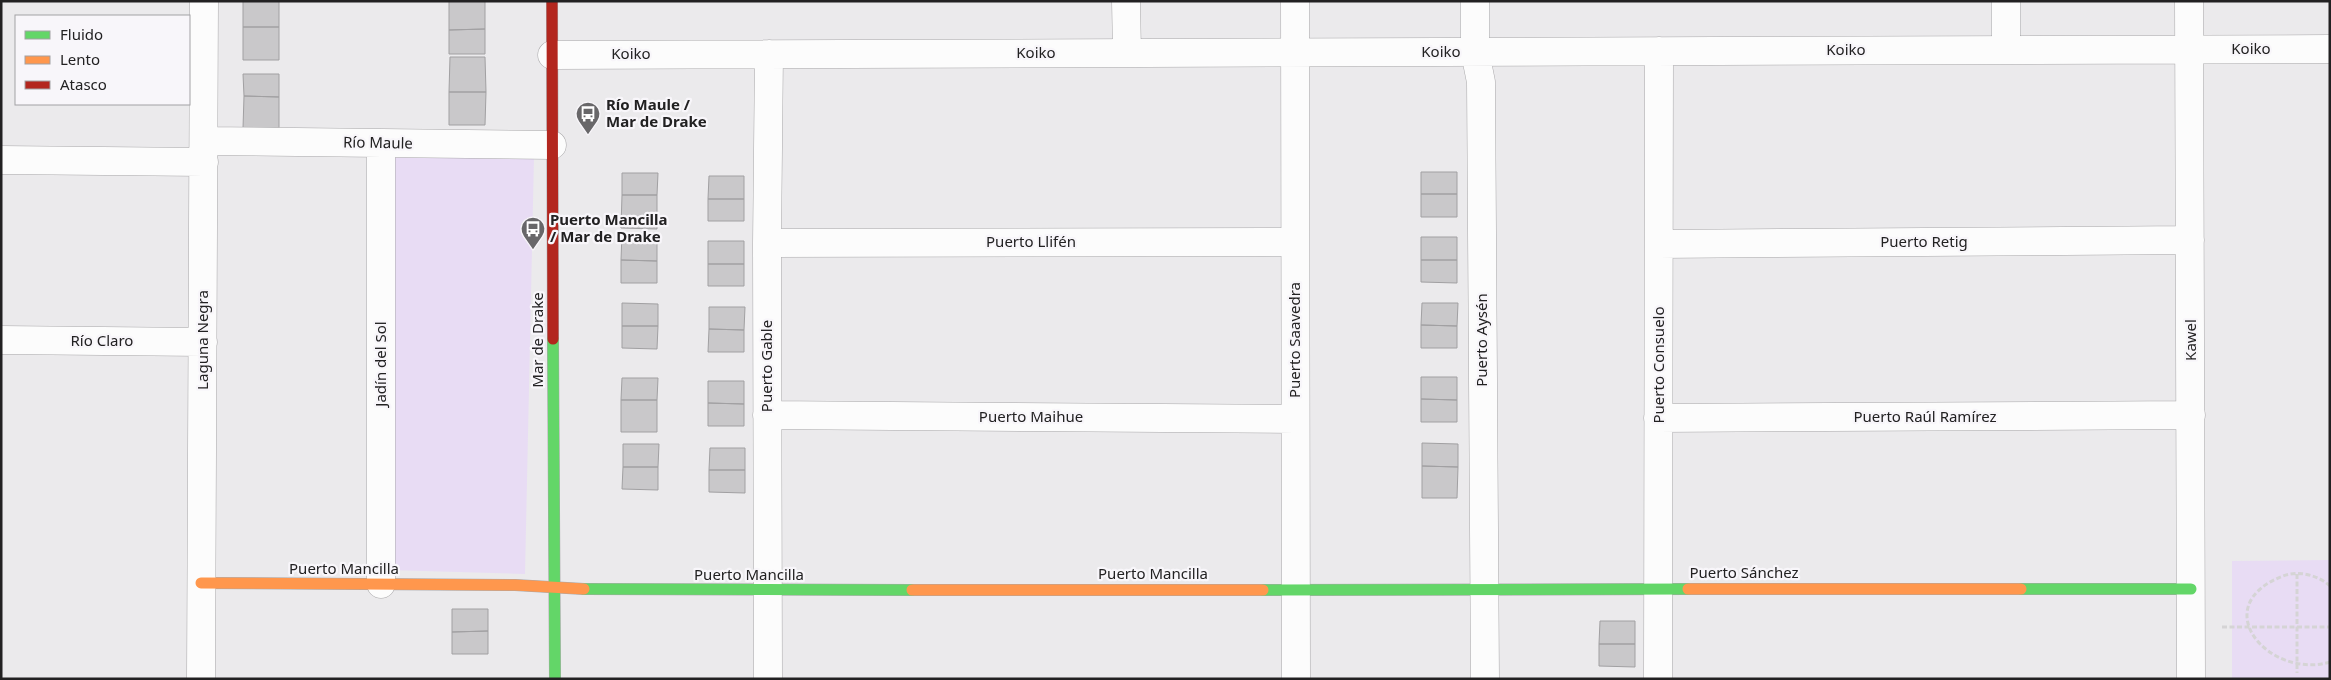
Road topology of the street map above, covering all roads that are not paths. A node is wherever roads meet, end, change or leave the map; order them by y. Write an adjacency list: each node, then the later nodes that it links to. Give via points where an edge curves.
1 (204, 1): 19 (street, Laguna Negra)
2 (552, 1): 16 (street, Mar de Drake)
3 (1126, 1): 14 (street)
4 (1295, 1): 12 (street, Puerto Saavedra)
5 (1475, 1): 13 (street, Puerto Aysén)
6 (2006, 1): 10 (street)
7 (2189, 1): 8 (street, Kawel)
8 (2190, 49): 9 (street, Koiko); 10 (street, Koiko); 21 (street, Kawel)
9 (2330, 49)
10 (2006, 50): 11 (street, Koiko)
11 (1659, 51): 13 (street, Koiko); 24 (street, Puerto Consuelo)
12 (1295, 52): 13 (street, Koiko); 14 (street, Koiko); 22 (street, Puerto Saavedra)
13 (1475, 52): 37 (street, Puerto Aysén, via 1481,82)
14 (1127, 53): 15 (street, Koiko)
15 (769, 54): 16 (street, Koiko); 23 (street, Puerto Gable)
16 (552, 55): 18 (street, Mar de Drake)
17 (381, 143): 18 (street, Río Maule); 19 (street, Río Maule); 32 (street, Jadín del Sol)
18 (552, 145): 33 (street, Mar de Drake)
19 (204, 151): 20 (street, Río Maule); 26 (street, Laguna Negra)
20 (1, 160)
21 (2190, 240): 24 (street, Puerto Retig); 28 (street, Kawel)
22 (1295, 242): 23 (street, Puerto Llifén); 30 (street, Puerto Saavedra)
23 (767, 243): 27 (street, Puerto Gable)
24 (1659, 244): 29 (street, Puerto Consuelo)
25 (1, 340): 26 (street, Río Claro)
26 (203, 342): 31 (street, Laguna Negra)
27 (767, 415): 30 (street, Puerto Maihue); 38 (street, Puerto Gable)
28 (2191, 415): 29 (street, Puerto Raúl Ramírez); 35 (street, Kawel)
29 (1658, 418): 34 (street, Puerto Consuelo)
30 (1296, 419): 36 (street, Puerto Saavedra)
31 (201, 583): 32 (street, Puerto Mancilla); 39 (street, Laguna Negra)
32 (381, 584): 33 (street, Puerto Mancilla)
33 (554, 588): 38 (street, Puerto Mancilla); 40 (street, Mar de Drake)
34 (1658, 588): 35 (street, Puerto Sánchez); 37 (street, Puerto Sánchez); 44 (street, Puerto Consuelo)
35 (2191, 588): 45 (street, Kawel)
36 (1296, 589): 37 (street, Puerto Sánchez); 38 (street, Puerto Mancilla); 42 (street, Puerto Saavedra)
37 (1484, 589): 43 (street, Puerto Aysén)
38 (768, 590): 41 (street, Puerto Gable)
39 (201, 679)
40 (555, 679)
41 (768, 679)
42 (1296, 679)
43 (1484, 679)
44 (1658, 679)
45 (2191, 679)

